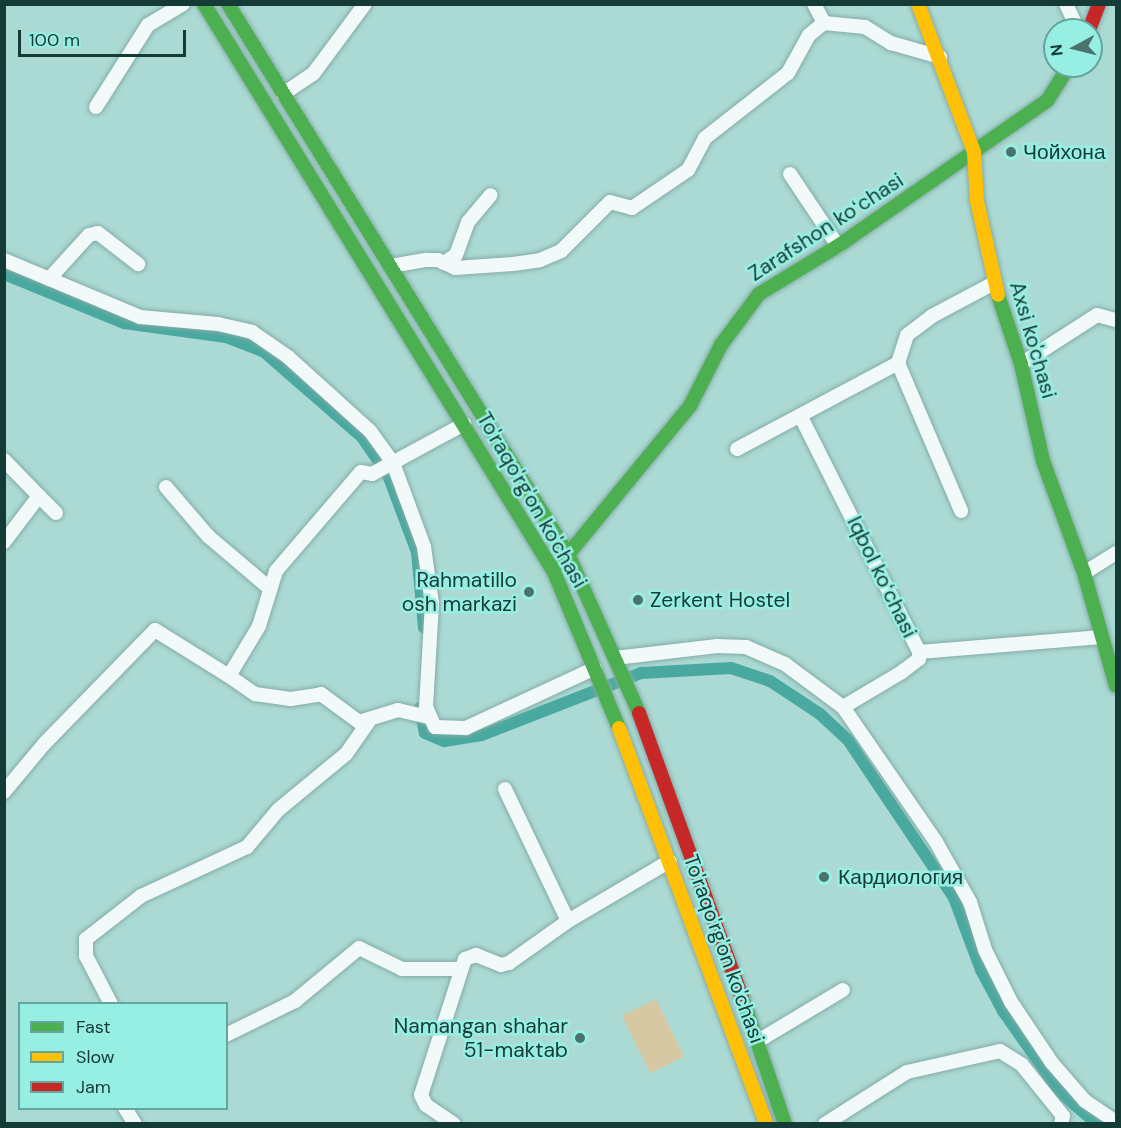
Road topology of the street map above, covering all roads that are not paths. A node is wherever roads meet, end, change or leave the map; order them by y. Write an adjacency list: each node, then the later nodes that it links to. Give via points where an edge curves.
1 (183, 4): 13 (street, via 148,25)
2 (204, 4): 28 (main road, To'raqo'rg'on ko'chasi)
3 (228, 4): 12 (main road, To'raqo'rg'on ko'chasi)
4 (365, 4): 12 (street, via 313,74)
5 (814, 4): 9 (street)
6 (918, 4): 10 (main road, Axsi ko'chasi)
7 (1066, 4): 8 (street)
8 (1072, 18)
9 (824, 23): 10 (street, via 866,27 891,44); 19 (street, via 809,35 788,73 712,130 688,170 673,183 628,209 610,202 561,250 540,260 455,268)
10 (940, 57): 14 (main road, Axsi ko'chasi)
11 (1062, 78): 14 (main road, Zarafshon koʻchasi, via 1047,101)
12 (283, 94): 21 (main road, To'raqo'rg'on ko'chasi)
13 (96, 106)
14 (974, 152): 17 (main road, Zarafshon koʻchasi); 23 (main road, Axsi ko'chasi, via 977,201)
15 (790, 174): 17 (street)
16 (491, 195): 19 (street, via 468,222 456,255)
17 (838, 246): 38 (main road, Zarafshon koʻchasi, via 759,294 747,307 690,406)
18 (4, 260): 22 (street)
19 (444, 262): 21 (street, via 415,260)
20 (138, 264): 22 (street, via 98,233 89,235)
21 (391, 266): 38 (main road, To'raqo'rg'on ko'chasi)
22 (49, 279): 31 (street, via 140,317 218,324 252,332 288,357 359,421)
23 (994, 283): 25 (street, via 932,316 907,335); 26 (main road, Axsi ko'chasi)
24 (1116, 320): 26 (street, via 1097,315)
25 (898, 363): 27 (street); 34 (street)
26 (1021, 364): 40 (main road, Axsi ko'chasi, via 1043,460)
27 (801, 417): 29 (street); 43 (street, Iqbol koʻchasi)
28 (464, 424): 31 (street); 39 (main road, To'raqo'rg'on ko'chasi)
29 (737, 449)
30 (4, 460): 33 (street)
31 (387, 466): 41 (street, via 372,474 361,472 293,548); 49 (street, via 424,547 429,576 432,623)
32 (165, 487): 41 (street, via 208,536)
33 (39, 496): 35 (street); 36 (street)
34 (961, 512)
35 (56, 513)
36 (4, 542)
37 (1116, 553): 40 (street)
38 (568, 554): 39 (main road, Zarafshon koʻchasi); 44 (main road, To'raqo'rg'on ko'chasi)
39 (554, 572): 45 (main road, To'raqo'rg'on ko'chasi)
40 (1084, 573): 42 (main road, Axsi ko'chasi)
41 (268, 587): 46 (street, via 259,626)
42 (1101, 637): 43 (street); 47 (main road, Axsi ko'chasi)
43 (919, 652): 48 (street, Iqbol koʻchasi, via 919,658 902,672)
44 (615, 658): 48 (street, via 717,646 746,647 785,664); 59 (main road, To'raqo'rg'on ko'chasi, via 710,899)
45 (596, 668): 49 (street, via 466,728 435,727); 53 (main road, To'raqo'rg'on ko'chasi)
46 (229, 676): 50 (street, via 255,694 291,699 321,694 359,722); 51 (street, via 155,630)
47 (1116, 686)
48 (843, 707): 61 (street, via 936,842 970,902 986,950 1011,1002 1052,1063 1085,1101)
49 (428, 717): 50 (street, via 411,711 385,712)
50 (369, 721): 57 (street, via 346,754 278,810 247,847 141,896 86,939 86,956)
51 (7, 783)
52 (506, 789): 54 (street)
53 (670, 861): 54 (street); 64 (main road, To'raqo'rg'on ko'chasi)
54 (568, 921): 55 (street, via 509,963 471,956)
55 (460, 969): 58 (street, via 402,969 359,948 295,1001); 63 (street, via 421,1095 426,1105)
56 (843, 990): 59 (street)
57 (110, 1002)
58 (228, 1034)
59 (758, 1041): 65 (main road, To'raqo'rg'on ko'chasi)
60 (126, 1110): 62 (street)
61 (1116, 1122)
62 (135, 1124)
63 (454, 1124)
64 (766, 1124)
65 (786, 1124)
66 (825, 1124): 67 (street, via 907,1072 1000,1052 1022,1065 1063,1116)
67 (1061, 1124)

